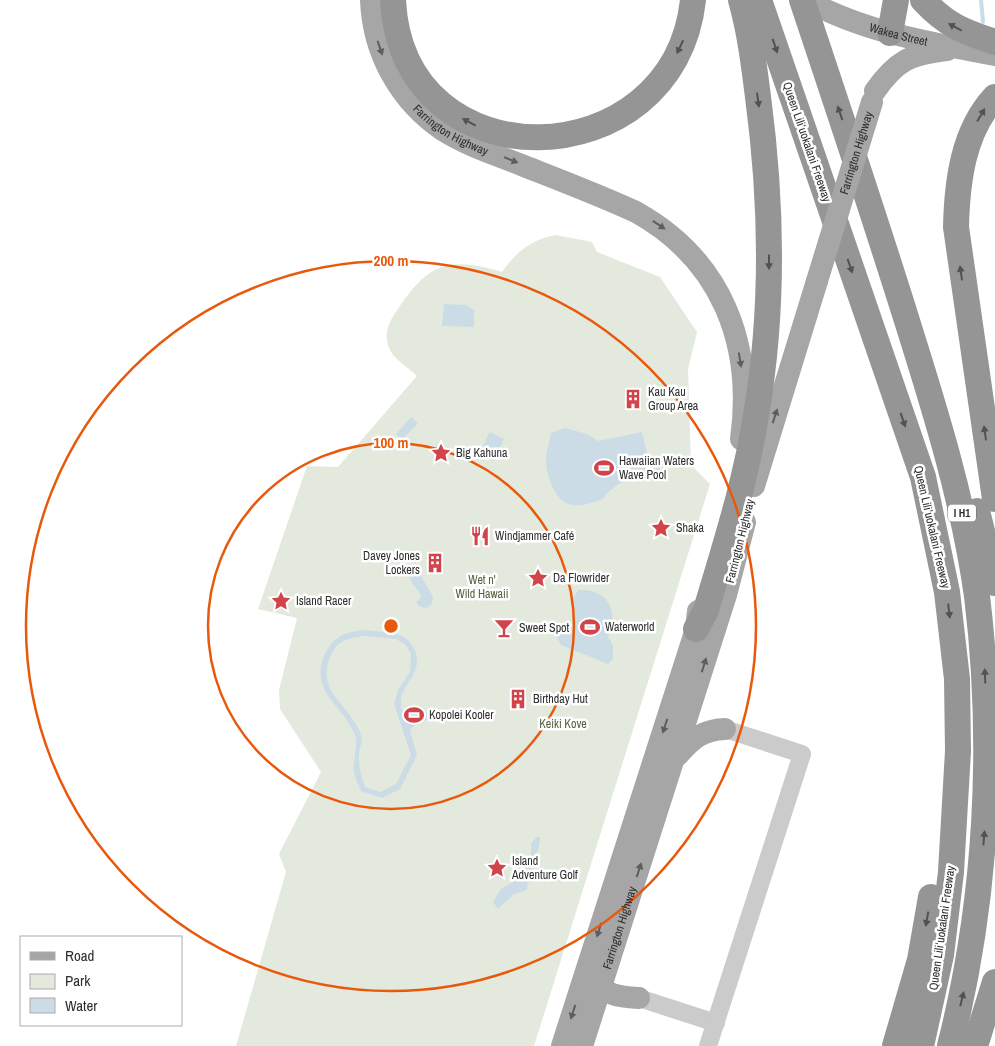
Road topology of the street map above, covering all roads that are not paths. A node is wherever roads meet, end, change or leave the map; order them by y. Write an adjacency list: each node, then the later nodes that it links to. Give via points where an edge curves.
1 (371, 0): 19 (main road, Farrington Highway, one-way to 19, via 378,43 391,73 409,100 432,122 473,145 636,212 673,236 710,277 728,308 744,381 743,422 736,472 698,610)
2 (393, 0): 3 (highway, one-way to 2, via 689,24 677,53 650,91 625,112 600,125 573,134 542,138 510,136 478,126 437,98 420,80 408,58 397,27)
3 (693, 0)
4 (741, 0): 19 (highway, one-way to 19, via 753,62 768,183 766,321 756,415 744,472 706,610)
5 (759, 0): 22 (highway, Queen Liliʻuokalani Freeway / I H1, one-way to 22, via 923,478 947,592 957,679)
6 (802, 0): 16 (highway, I H1, one-way to 6)
7 (806, 0): 10 (main road, Wakea Street, via 833,14)
8 (896, 0): 10 (highway)
9 (923, 0): 11 (highway, one-way to 9, via 951,26)
10 (890, 34): 12 (main road, Wakea Street); 14 (main road, Farrington Highway)
11 (995, 42)
12 (958, 48): 13 (main road, Wakea Street); 14 (main road, via 903,60 890,71)
13 (995, 55)
14 (874, 96): 20 (main road, Farrington Highway, one-way to 14, bridge, via 726,595 760,462)
15 (995, 97): 17 (highway, one-way to 15, via 956,227 956,190 963,162 978,119)
16 (872, 204): 18 (highway, via 911,303 976,506); 34 (highway, I H1, one-way to 16, via 965,988 981,871 988,730 985,665 977,595 941,429)
17 (995, 499)
18 (995, 583)
19 (696, 629): 24 (main road, Farrington Highway, one-way to 24)
20 (696, 692): 21 (main road, via 709,716); 23 (main road, Farrington Highway)
21 (725, 729): 23 (main road, via 711,730 695,737); 28 (street, via 802,754)
22 (958, 751): 32 (highway, one-way to 32, via 920,960); 33 (highway, Queen Liliʻuokalani Freeway / I H1, via 951,872 943,936)
23 (675, 758): 24 (main road, Farrington Highway, one-way to 23)
24 (602, 954): 26 (main road, via 619,981); 26 (main road, via 593,971); 30 (main road, Farrington Highway, one-way to 30)
25 (995, 982): 35 (highway)
26 (620, 994): 28 (street); 29 (main road, via 603,1009)
27 (995, 996): 36 (highway)
28 (716, 1024): 31 (street)
29 (585, 1037)
30 (562, 1046)
31 (708, 1046)
32 (895, 1046)
33 (921, 1046)
34 (950, 1046)
35 (975, 1046)
36 (985, 1046)

